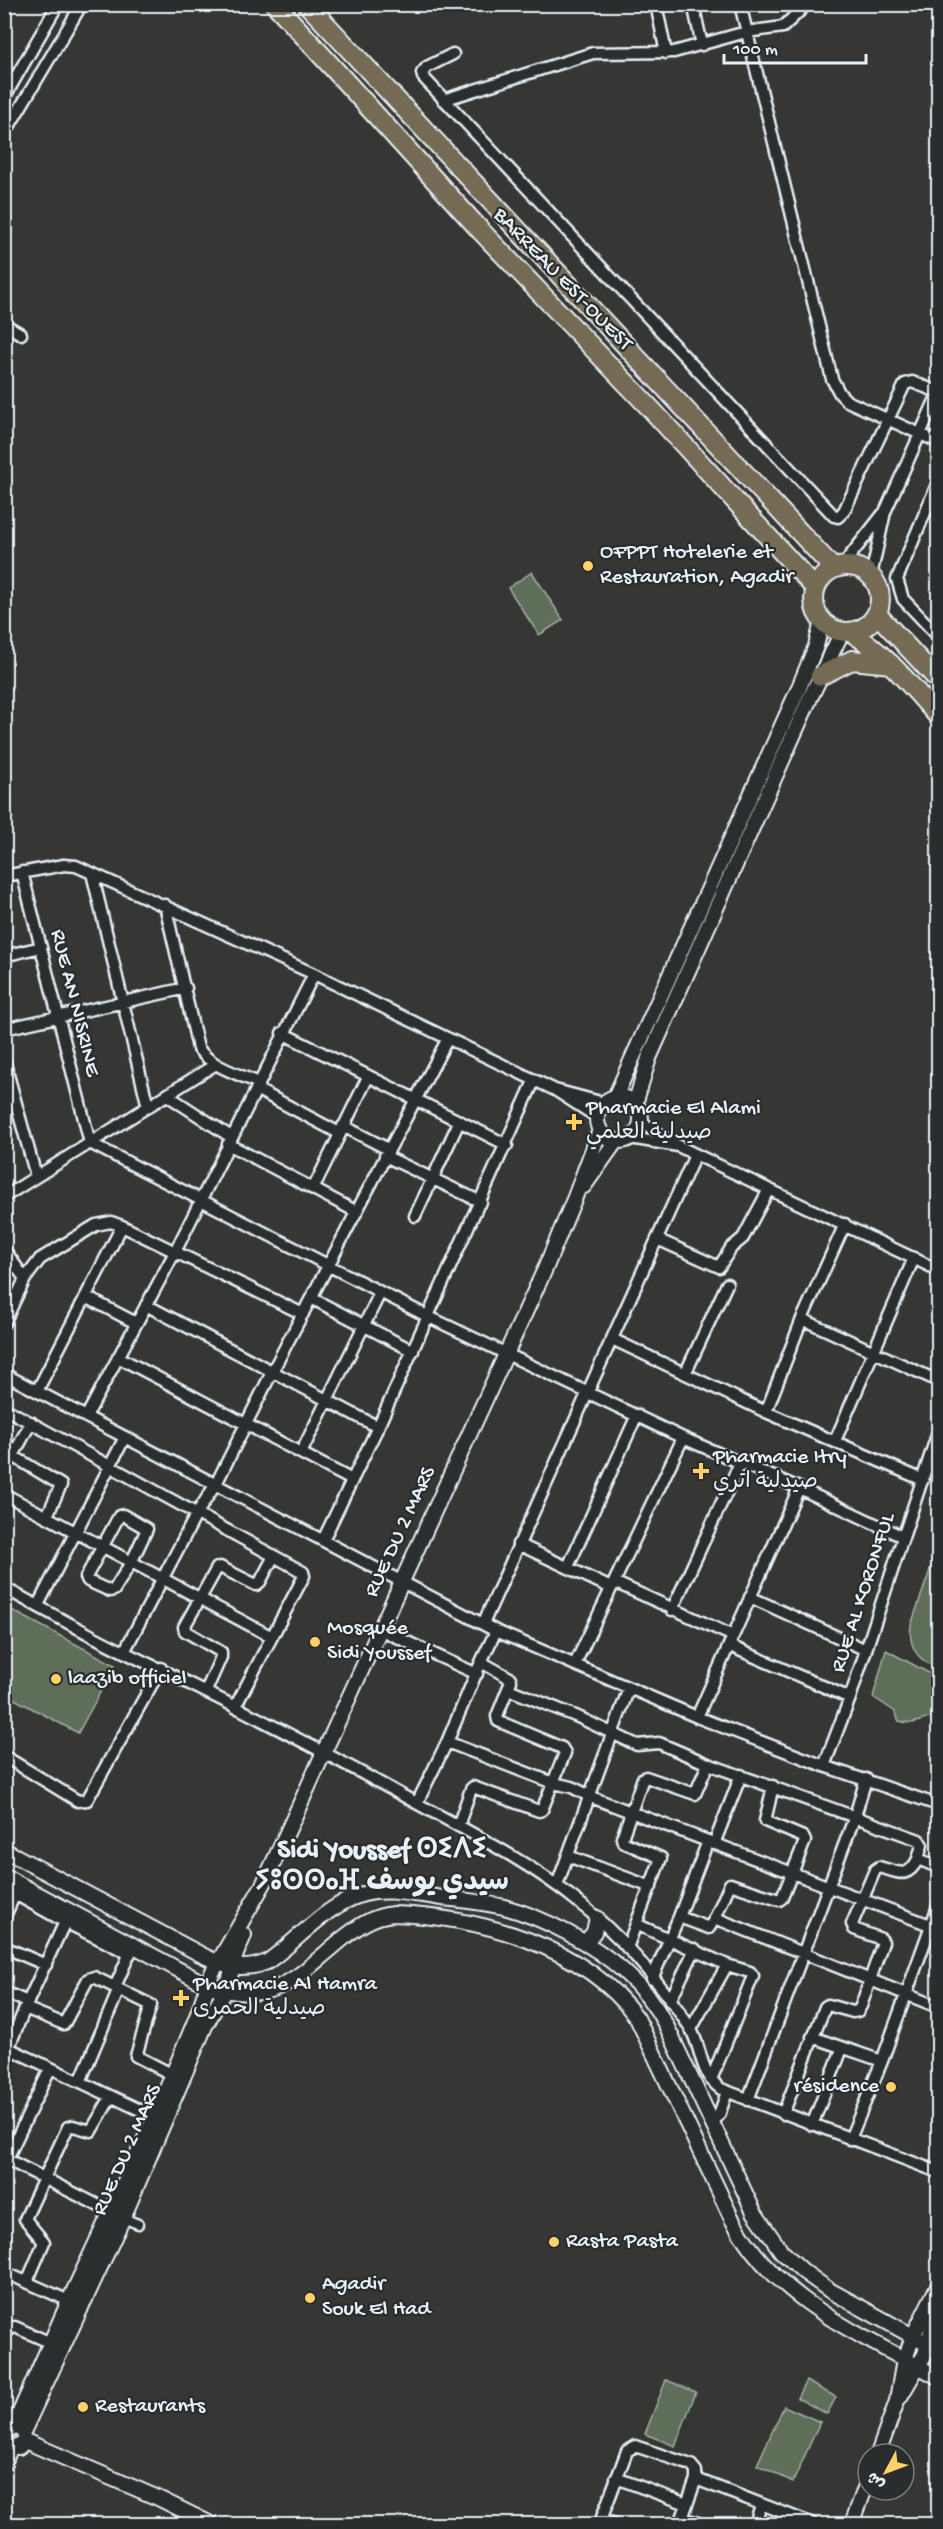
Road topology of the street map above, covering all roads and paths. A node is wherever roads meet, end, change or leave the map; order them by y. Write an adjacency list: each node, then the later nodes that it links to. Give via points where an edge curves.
1 (58, 4): 13 (street)
2 (82, 4): 15 (street)
3 (275, 4): 26 (main road, BARREAU EST-OUEST)
4 (307, 4): 24 (main road, BARREAU EST-OUEST)
5 (656, 4): 11 (street)
6 (693, 4): 10 (street)
7 (740, 4): 9 (street)
8 (804, 6): 9 (street, via 783,27)
9 (746, 32): 10 (street); 19 (street, via 832,379 847,401)
10 (702, 45): 11 (street)
11 (666, 53): 14 (street, via 593,53)
12 (453, 54): 14 (street, via 422,73)
13 (4, 98)
14 (443, 100): 19 (street, via 834,516 844,511)
15 (4, 135)
16 (4, 324): 17 (street)
17 (21, 334)
18 (939, 393): 19 (street, via 907,382); 20 (street)
19 (888, 420): 20 (street)
20 (920, 434): 21 (street); 23 (street)
21 (939, 442)
22 (939, 482): 30 (street, via 897,579 903,598)
23 (885, 512): 24 (street); 25 (street)
24 (838, 567): 25 (main road, via 863,570); 26 (main road, via 825,573)
25 (872, 576): 27 (main road, via 880,594)
26 (815, 588): 28 (main road, via 814,605)
27 (877, 614): 29 (main road, via 866,626); 33 (main road)
28 (822, 622): 29 (main road); 55 (street, via 802,683)
29 (847, 632): 31 (main road, via 866,642); 32 (street)
30 (939, 636)
31 (891, 664): 32 (main road, via 852,660); 34 (main road)
32 (820, 676): 57 (street, via 649,1058)
33 (939, 680)
34 (939, 716)
35 (22, 872): 36 (street, via 64,865); 37 (street); 39 (street, RUE AN NISRINE)
36 (92, 873): 38 (street); 43 (street)
37 (4, 876)
38 (165, 905): 41 (street); 42 (street)
39 (41, 947): 40 (street); 44 (street, RUE AN NISRINE)
40 (4, 956)
41 (314, 974): 46 (street); 47 (street)
42 (186, 988): 43 (street); 49 (street, via 195,1041 202,1054)
43 (125, 1003): 44 (street); 58 (street)
44 (58, 1017): 45 (street); 65 (street, RUE AN NISRINE)
45 (4, 1029)
46 (282, 1033): 50 (street); 52 (street)
47 (447, 1040): 51 (street); 56 (street)
48 (4, 1060): 70 (street)
49 (216, 1064): 52 (street); 54 (street)
50 (368, 1077): 56 (street); 62 (street)
51 (534, 1081): 53 (street); 66 (street)
52 (257, 1086): 62 (street); 64 (street)
53 (555, 1090): 55 (street); 61 (street)
54 (167, 1095): 58 (street); 64 (street)
55 (610, 1100): 57 (street, via 622,1097); 61 (street)
56 (415, 1101): 59 (street); 68 (street)
57 (635, 1104): 60 (street)
58 (148, 1107): 65 (street)
59 (459, 1122): 66 (street); 71 (street)
60 (641, 1122): 63 (street, via 638,1131); 67 (street)
61 (599, 1124): 63 (street, via 607,1137); 75 (street, RUE DU 2 MARS)
62 (341, 1129): 68 (street); 72 (street)
63 (623, 1139): 67 (street); 75 (street, RUE DU 2 MARS)
64 (229, 1141): 72 (street); 76 (street)
65 (90, 1143): 70 (street); 76 (street)
66 (507, 1145): 77 (street)
67 (678, 1146): 69 (street)
68 (387, 1152): 71 (street); 78 (street)
69 (695, 1155): 73 (street); 82 (street)
70 (36, 1176): 74 (street)
71 (432, 1180): 77 (street); 79 (street)
72 (313, 1189): 78 (street)
73 (768, 1191): 80 (street); 82 (street, via 743,1238 731,1248 720,1267)
74 (4, 1197)
75 (575, 1197): 103 (street, RUE DU 2 MARS)
76 (199, 1200): 84 (street); 86 (street)
77 (481, 1202): 95 (street)
78 (357, 1212): 86 (street)
79 (415, 1216)
80 (845, 1224): 85 (street); 96 (street)
81 (122, 1226): 84 (street); 88 (street, via 111,1222 96,1225 40,1259); 91 (street)
82 (657, 1239): 100 (street)
83 (4, 1249): 88 (street)
84 (175, 1252): 93 (street); 94 (street)
85 (914, 1258): 87 (street); 102 (street)
86 (329, 1266): 90 (street); 92 (street)
87 (939, 1270)
88 (25, 1279): 97 (street)
89 (727, 1284): 106 (street)
90 (380, 1293): 95 (street); 99 (street)
91 (86, 1297): 98 (street); 111 (street)
92 (311, 1298): 94 (street); 99 (street)
93 (146, 1305): 98 (street); 105 (street)
94 (303, 1314): 105 (street)
95 (427, 1316): 101 (street); 103 (street)
96 (802, 1319): 102 (street); 114 (street)
97 (4, 1323)
98 (136, 1323): 104 (street)
99 (365, 1326): 101 (street); 112 (street)
100 (612, 1339): 106 (street); 110 (street)
101 (413, 1351): 119 (street)
102 (874, 1351): 108 (street); 123 (street)
103 (506, 1352): 110 (street); 144 (street, RUE DU 2 MARS)
104 (118, 1357): 116 (street); 118 (street)
105 (272, 1372): 112 (street); 118 (street)
106 (686, 1372): 114 (street)
107 (7, 1375): 109 (street); 111 (street)
108 (939, 1381)
109 (4, 1389)
110 (587, 1390): 115 (street); 138 (street)
111 (37, 1391): 116 (street)
112 (327, 1401): 119 (street); 124 (street)
113 (4, 1408): 117 (street)
114 (766, 1412): 123 (street)
115 (637, 1415): 122 (street); 142 (street)
116 (86, 1417): 121 (street)
117 (31, 1422): 126 (street); 134 (street, via 13,1456 60,1485)
118 (246, 1425): 124 (street); 129 (street)
119 (378, 1427): 127 (street)
120 (939, 1432): 128 (street, RUE AL KORONFUL)
121 (125, 1437): 126 (street); 129 (street)
122 (683, 1437): 125 (street); 145 (street)
123 (835, 1441): 128 (street)
124 (302, 1453): 127 (street)
125 (740, 1463): 130 (street); 150 (street)
126 (110, 1465): 133 (street); 135 (street)
127 (352, 1480): 137 (street)
128 (922, 1480): 136 (street, RUE AL KORONFUL)
129 (216, 1484): 133 (street); 137 (street)
130 (799, 1488): 136 (street); 148 (street)
131 (8, 1496): 132 (street); 134 (street)
132 (4, 1509)
133 (197, 1513): 140 (street); 143 (street)
134 (47, 1516): 135 (street)
135 (76, 1532): 139 (street); 149 (street)
136 (903, 1537): 156 (street, RUE AL KORONFUL)
137 (322, 1540): 144 (street)
138 (518, 1544): 142 (street); 151 (street)
139 (103, 1546): 141 (street); 141 (street, via 123,1515 147,1529); 141 (street, via 86,1577 88,1581 112,1591)
140 (274, 1556): 147 (street, via 256,1585 218,1567); 154 (street, via 304,1576)
141 (132, 1561): 143 (street)
142 (568, 1568): 145 (street)
143 (164, 1579): 147 (street); 157 (street)
144 (401, 1582): 151 (street); 152 (street, RUE DU 2 MARS)
145 (613, 1585): 150 (street); 159 (street)
146 (4, 1588): 149 (street)
147 (199, 1598): 154 (street); 164 (street, via 184,1629 221,1654)
148 (750, 1598): 155 (street); 156 (street)
149 (38, 1605): 157 (street)
150 (672, 1610): 155 (street)
151 (483, 1624): 153 (street)
152 (380, 1629): 161 (street); 170 (street, RUE DU 2 MARS)
153 (496, 1631): 158 (street); 159 (street)
154 (272, 1637): 166 (street)
155 (731, 1641): 165 (street); 167 (street)
156 (866, 1650): 165 (street, RUE AL KORONFUL)
157 (124, 1652): 160 (street)
158 (481, 1662): 161 (street); 163 (street, via 508,1676)
159 (575, 1664): 162 (street)
160 (161, 1668): 164 (street); 171 (street, via 87,1800 76,1800)
161 (477, 1674): 169 (street)
162 (629, 1688): 167 (street); 168 (street)
163 (508, 1689): 168 (street); 176 (street, via 498,1721 564,1750)
164 (206, 1691): 166 (street)
165 (850, 1698): 173 (street, RUE AL KORONFUL)
166 (235, 1707): 170 (street)
167 (697, 1717): 173 (street)
168 (611, 1734): 172 (street, via 637,1745 659,1743); 178 (street)
169 (447, 1742): 176 (street); 179 (street)
170 (324, 1751): 179 (street); 191 (street, RUE DU 2 MARS)
171 (4, 1756)
172 (708, 1764): 174 (street); 181 (street, via 694,1794 645,1777)
173 (824, 1766): 175 (street)
174 (741, 1775): 177 (street); 184 (street)
175 (866, 1779): 180 (street); 182 (street)
176 (553, 1783): 178 (street); 183 (street, via 539,1811 471,1788)
177 (773, 1786): 182 (street); 189 (street, via 765,1821 805,1839)
178 (591, 1797): 181 (street); 186 (street)
179 (417, 1803): 183 (street)
180 (939, 1805)
181 (631, 1811): 184 (street); 193 (street, via 622,1840 662,1858)
182 (855, 1816): 187 (street, via 919,1839 922,1845); 194 (street)
183 (458, 1826): 192 (street)
184 (711, 1843): 189 (street); 200 (street)
185 (4, 1850): 213 (street)
186 (568, 1856): 192 (street); 193 (street)
187 (918, 1859): 188 (street); 197 (street, via 911,1872 906,1873 877,1867)
188 (939, 1867)
189 (792, 1874): 194 (street); 203 (street, via 779,1900 730,1884)
190 (4, 1876): 196 (street)
191 (264, 1883): 213 (street, RUE DU 2 MARS); 216 (street, RUE DU 2 MARS)
192 (556, 1885): 202 (street)
193 (651, 1887): 204 (street)
194 (828, 1887): 197 (street); 212 (street)
195 (4, 1888): 196 (street)
196 (18, 1889): 199 (street); 201 (street)
197 (861, 1900): 205 (street); 218 (street, via 853,1926 883,1942)
198 (939, 1906): 205 (street)
199 (68, 1917): 210 (street); 214 (street)
200 (679, 1917): 203 (street, via 709,1928); 206 (street)
201 (4, 1918)
202 (597, 1918): 207 (street, via 594,1932); 209 (street)
203 (715, 1918): 212 (street)
204 (636, 1924): 206 (street); 209 (street)
205 (935, 1926): 223 (street)
206 (670, 1938): 211 (street); 217 (street)
207 (585, 1942): 216 (street, via 544,1921 502,1907 384,1891 342,1903 267,1962 254,1967); 242 (street, via 626,1971 653,2002)
208 (4, 1947): 214 (street)
209 (627, 1948): 217 (street)
210 (132, 1949): 219 (street); 220 (street)
211 (696, 1949): 215 (street); 224 (street)
212 (804, 1954): 218 (street); 239 (street)
213 (218, 1962): 216 (street); 219 (street, RUE DU 2 MARS)
214 (46, 1965): 226 (street)
215 (727, 1965): 227 (street); 235 (street, via 750,1972 754,1978)
216 (233, 1967): 221 (street, RUE DU 2 MARS)
217 (652, 1978): 224 (street)
218 (871, 1979): 223 (street); 228 (street, via 858,2011 826,2006)
219 (207, 1985): 221 (street); 234 (street, RUE DU 2 MARS)
220 (117, 1988): 226 (street, via 89,1977 62,2025); 234 (street, via 151,2006 136,2056); 236 (street)
221 (226, 1991): 248 (street, RUE DU 2 MARS, via 202,2032); 261 (street, via 254,1994 278,1988 360,1925 393,1914 502,1930 583,1968 613,1989 637,2018 732,2219 758,2259 808,2304)
222 (4, 1992): 226 (street)
223 (905, 1994): 225 (street); 232 (street)
224 (670, 2001): 227 (street)
225 (937, 2003)
226 (26, 2005): 229 (street)
227 (691, 2029): 235 (street)
228 (812, 2037): 230 (street); 240 (street)
229 (7, 2047): 231 (street); 233 (street)
230 (842, 2049): 232 (street); 243 (street)
231 (4, 2059)
232 (882, 2061): 244 (street)
233 (50, 2069): 236 (street); 245 (street)
234 (172, 2075): 241 (street, RUE DU 2 MARS)
235 (711, 2080): 237 (street)
236 (80, 2082): 238 (street)
237 (727, 2092): 239 (street); 242 (street)
238 (111, 2097): 241 (street); 247 (street, via 91,2131 68,2127)
239 (748, 2100): 240 (street)
240 (783, 2114): 243 (street)
241 (155, 2117): 248 (street, RUE DU 2 MARS)
242 (712, 2123): 256 (street, via 754,2212 781,2251 816,2282)
243 (812, 2125): 244 (street)
244 (850, 2139): 246 (street)
245 (5, 2161): 247 (street)
246 (939, 2172)
247 (43, 2178): 248 (street); 251 (street, via 25,2219 44,2242)
248 (117, 2215): 249 (street); 253 (street, RUE DU 2 MARS); 265 (street, RUE DU 2 MARS)
249 (138, 2224)
250 (4, 2272): 251 (street)
251 (27, 2282): 253 (street)
252 (939, 2286): 255 (street)
253 (69, 2301): 259 (street, RUE DU 2 MARS)
254 (939, 2306): 260 (street)
255 (921, 2317): 256 (street, via 904,2322); 257 (street)
256 (885, 2321): 257 (street)
257 (913, 2336): 260 (street); 261 (street)
258 (4, 2337): 259 (street, via 15,2327)
259 (51, 2343): 265 (street, RUE DU 2 MARS)
260 (933, 2348): 262 (street)
261 (905, 2358): 262 (street); 264 (street)
262 (919, 2366): 263 (street); 264 (street)
263 (939, 2377)
264 (897, 2401): 266 (street)
265 (11, 2436): 267 (street, RUE DU 2 MARS); 275 (street)
266 (882, 2442)
267 (4, 2462)
268 (616, 2478): 269 (street, via 627,2451 635,2446 691,2466); 271 (street); 274 (street)
269 (696, 2479): 271 (street); 272 (street)
270 (860, 2502): 280 (street)
271 (687, 2504): 273 (street)
272 (761, 2505): 278 (street); 279 (street)
273 (681, 2521): 277 (street)
274 (600, 2522): 276 (street)
275 (211, 2524)
276 (615, 2524)
277 (701, 2524)
278 (755, 2524)
279 (813, 2524)
280 (852, 2524)

